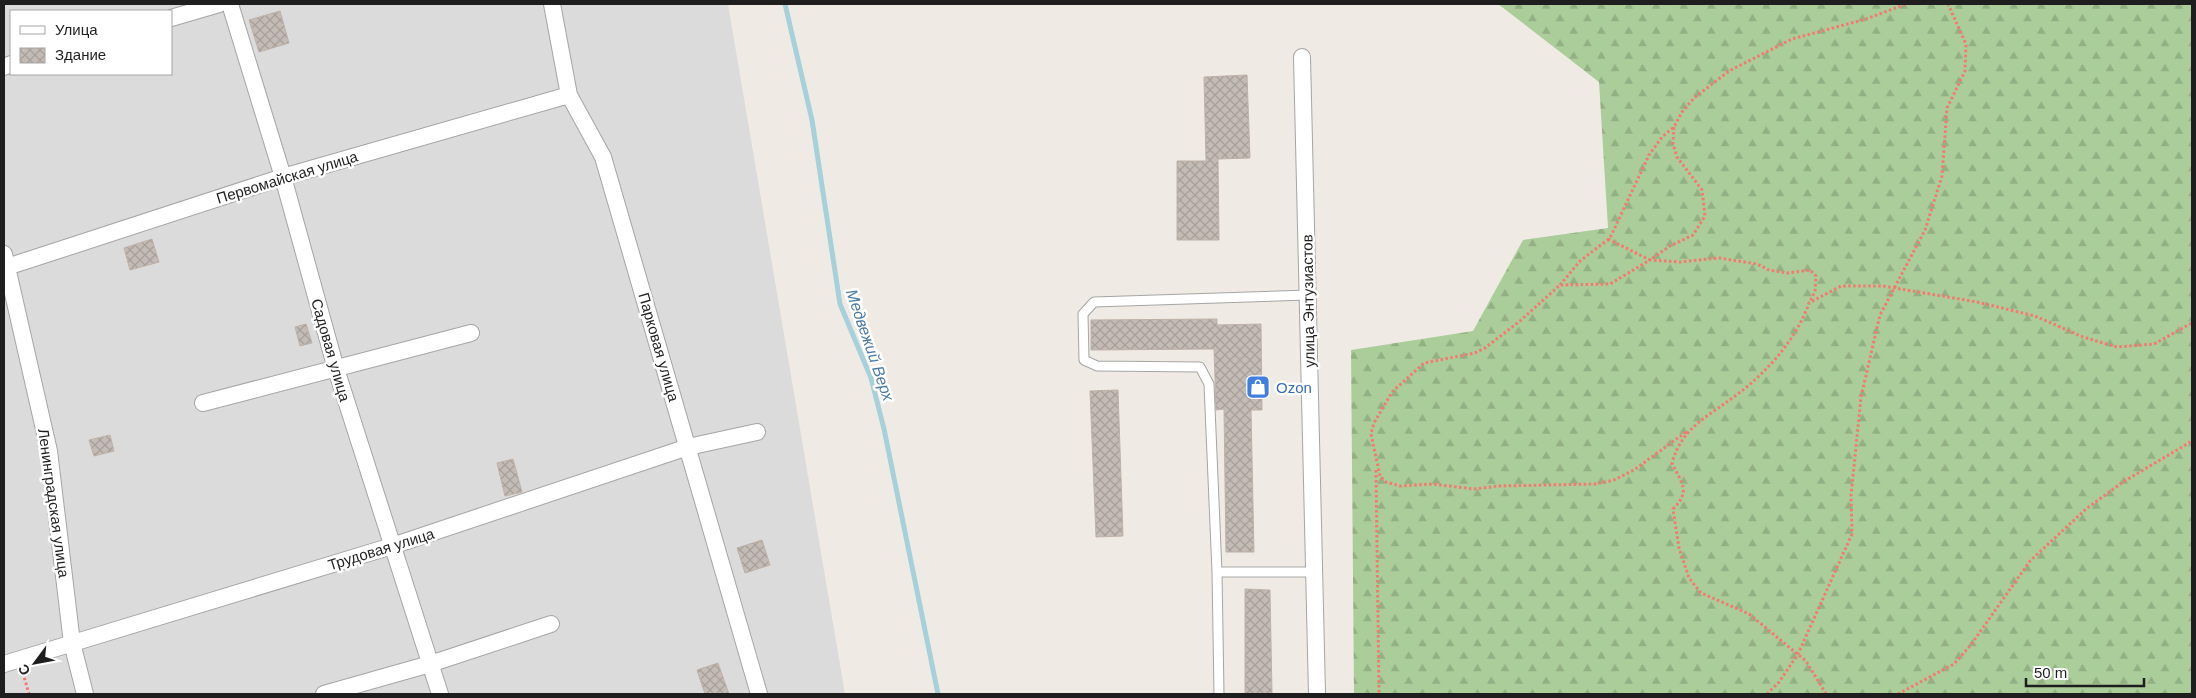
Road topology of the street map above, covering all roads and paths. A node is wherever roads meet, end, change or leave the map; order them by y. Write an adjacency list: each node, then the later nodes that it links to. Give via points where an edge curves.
1 (219, 4): 6 (street)
2 (230, 4): 10 (street, Садовая улица)
3 (552, 4): 8 (street, Парковая улица)
4 (1906, 4): 9 (path, via 1866,20 1792,39 1758,55 1694,98)
5 (1948, 4): 15 (path, via 1966,44 1965,71 1947,108 1942,176 1925,230)
6 (172, 18)
7 (1302, 57): 16 (street, улица Энтузиастов)
8 (569, 95): 10 (street, Первомайская улица); 25 (street, Парковая улица, via 603,157)
9 (1674, 127): 11 (path, via 1649,155); 13 (path, via 1672,144 1677,157 1702,190 1705,216 1693,235)
10 (283, 177): 12 (street, Первомайская улица); 20 (street, Садовая улица)
11 (1608, 239): 13 (path); 14 (path, via 1580,261)
12 (6, 260): 31 (street, Ленинградская улица, via 49,451)
13 (1650, 260): 14 (path, via 1610,284); 17 (path, via 1680,262 1719,258 1786,273 1810,270 1816,276 1815,290)
14 (1560, 285): 26 (path, via 1486,348 1424,363 1392,392 1374,422 1371,434)
15 (1892, 288): 17 (path, via 1841,286); 18 (path, via 1977,302 2034,316 2083,338 2117,347 2154,344); 32 (path, via 1880,315 1861,397 1851,496 1852,534)
16 (1308, 295): 28 (lane, via 1094,302 1083,314 1084,360 1097,366 1200,367 1205,376 1209,384); 29 (street, улица Энтузиастов)
17 (1809, 303): 22 (path, via 1804,318 1768,368)
18 (2192, 323)
19 (471, 333): 20 (street)
20 (336, 369): 21 (street); 27 (street, Садовая улица)
21 (203, 404)
22 (1688, 430): 26 (path, via 1634,470 1596,484 1474,489 1432,484 1400,486 1386,482); 32 (path, via 1676,449 1672,463 1685,491 1674,509 1679,548 1689,578 1701,593 1749,614)
23 (757, 432): 25 (street, Трудовая улица)
24 (2192, 441): 45 (path, via 2092,504 2030,561 1954,664)
25 (688, 447): 27 (street, Трудовая улица); 39 (street, Парковая улица)
26 (1376, 466): 42 (path)
27 (392, 546): 31 (street, Трудовая улица); 34 (street, Садовая улица)
28 (1217, 572): 29 (lane); 40 (lane)
29 (1314, 572): 41 (street, улица Энтузиастов)
30 (551, 624): 34 (street)
31 (72, 643): 33 (street, Трудовая улица); 36 (street, Ленинградская улица)
32 (1798, 654): 43 (path); 44 (path, via 1806,661)
33 (11, 662): 35 (path)
34 (430, 664): 37 (street); 38 (street, Садовая улица)
35 (29, 694)
36 (85, 694)
37 (324, 694)
38 (440, 694)
39 (759, 694)
40 (1220, 694)
41 (1317, 694)
42 (1379, 694)
43 (1767, 694)
44 (1826, 694)
45 (1898, 694)

